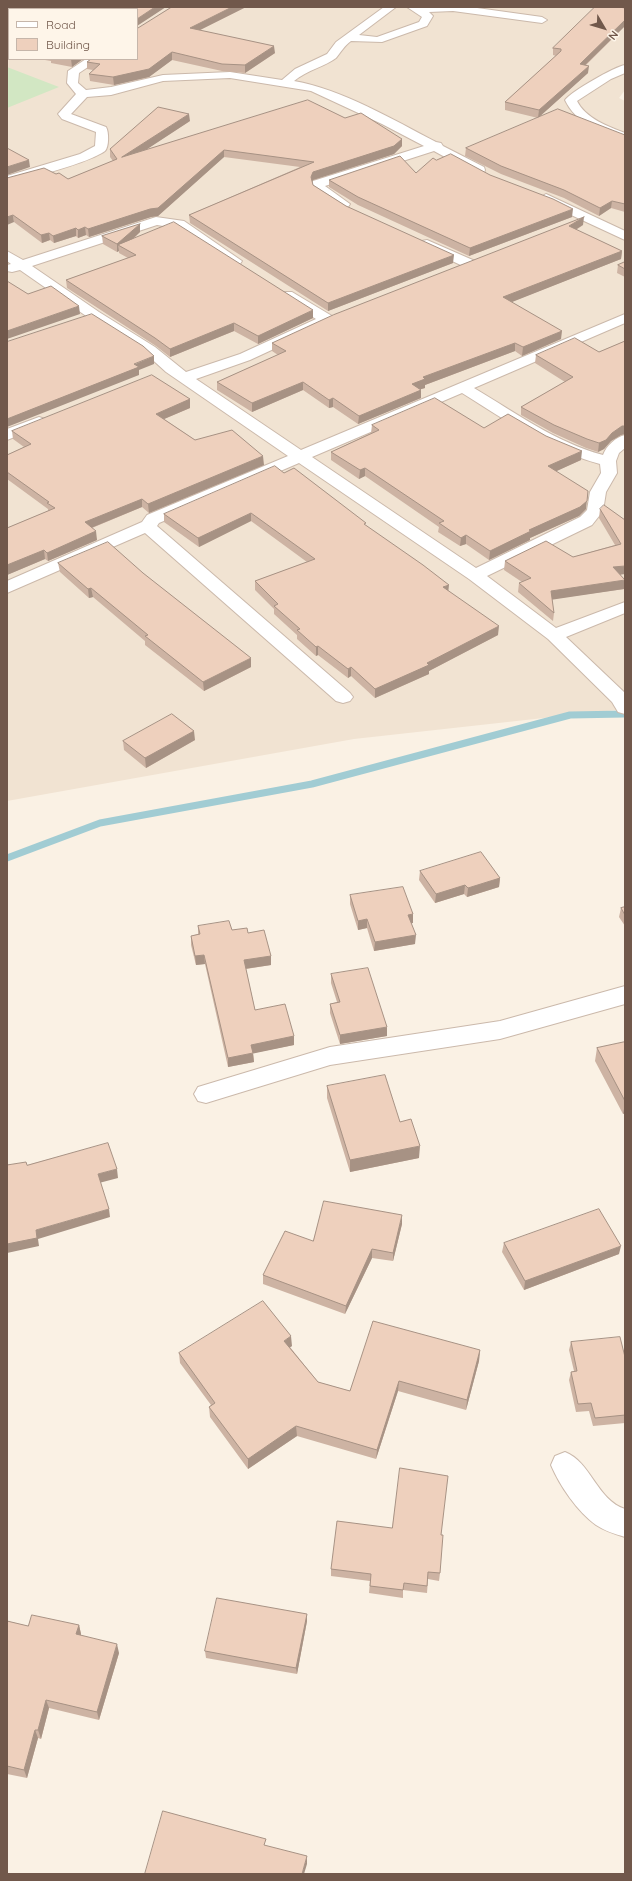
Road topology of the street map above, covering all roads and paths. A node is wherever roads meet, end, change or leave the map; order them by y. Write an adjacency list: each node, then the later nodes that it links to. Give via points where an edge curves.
1 (391, 7): 4 (street)
2 (414, 8): 3 (street, via 453,8); 4 (street, via 428,16 423,24 378,40)
3 (542, 20)
4 (349, 38): 7 (street, via 340,44 331,56 299,71)
5 (92, 60): 8 (street, via 74,71 71,81 73,87)
6 (625, 68): 9 (street, via 607,76 570,100 589,120)
7 (284, 84): 8 (street, via 230,75 186,76); 10 (street, via 314,88)
8 (83, 94): 12 (street, via 64,114 102,130 101,148 60,166)
9 (625, 137)
10 (437, 146): 11 (street); 14 (street, via 318,184 319,189)
11 (488, 175)
12 (7, 180)
13 (537, 194): 15 (street)
14 (352, 210)
15 (587, 217): 16 (street); 17 (street)
16 (572, 223)
17 (625, 236)
18 (416, 239): 21 (street)
19 (7, 256): 22 (street)
20 (485, 258): 21 (street)
21 (470, 264): 25 (street)
22 (22, 265): 23 (street); 24 (street, via 156,221 180,224); 28 (street)
23 (7, 270)
24 (249, 270)
25 (456, 270)
26 (274, 287): 31 (street)
27 (342, 314): 31 (street)
28 (94, 315): 30 (street); 32 (street, via 150,350)
29 (625, 318): 34 (street)
30 (80, 320)
31 (327, 320): 32 (street, via 245,357)
32 (178, 374): 33 (street); 38 (street)
33 (153, 376)
34 (464, 388): 38 (street); 39 (street, via 533,432 585,456)
35 (51, 417): 36 (street)
36 (7, 435)
37 (625, 440): 39 (street, via 612,451)
38 (300, 455): 40 (street, via 153,519); 41 (street)
39 (608, 461): 41 (street, via 609,473 598,492 594,511 586,521)
40 (148, 526): 42 (street); 45 (street)
41 (475, 575): 44 (street)
42 (7, 588)
43 (625, 607): 44 (street)
44 (554, 635): 46 (street, via 620,699)
45 (343, 698)
46 (625, 708)
47 (625, 995): 48 (street, via 500,1030 330,1056)
48 (206, 1094)
49 (565, 1465): 50 (street, via 595,1504 615,1522)
50 (625, 1523)

